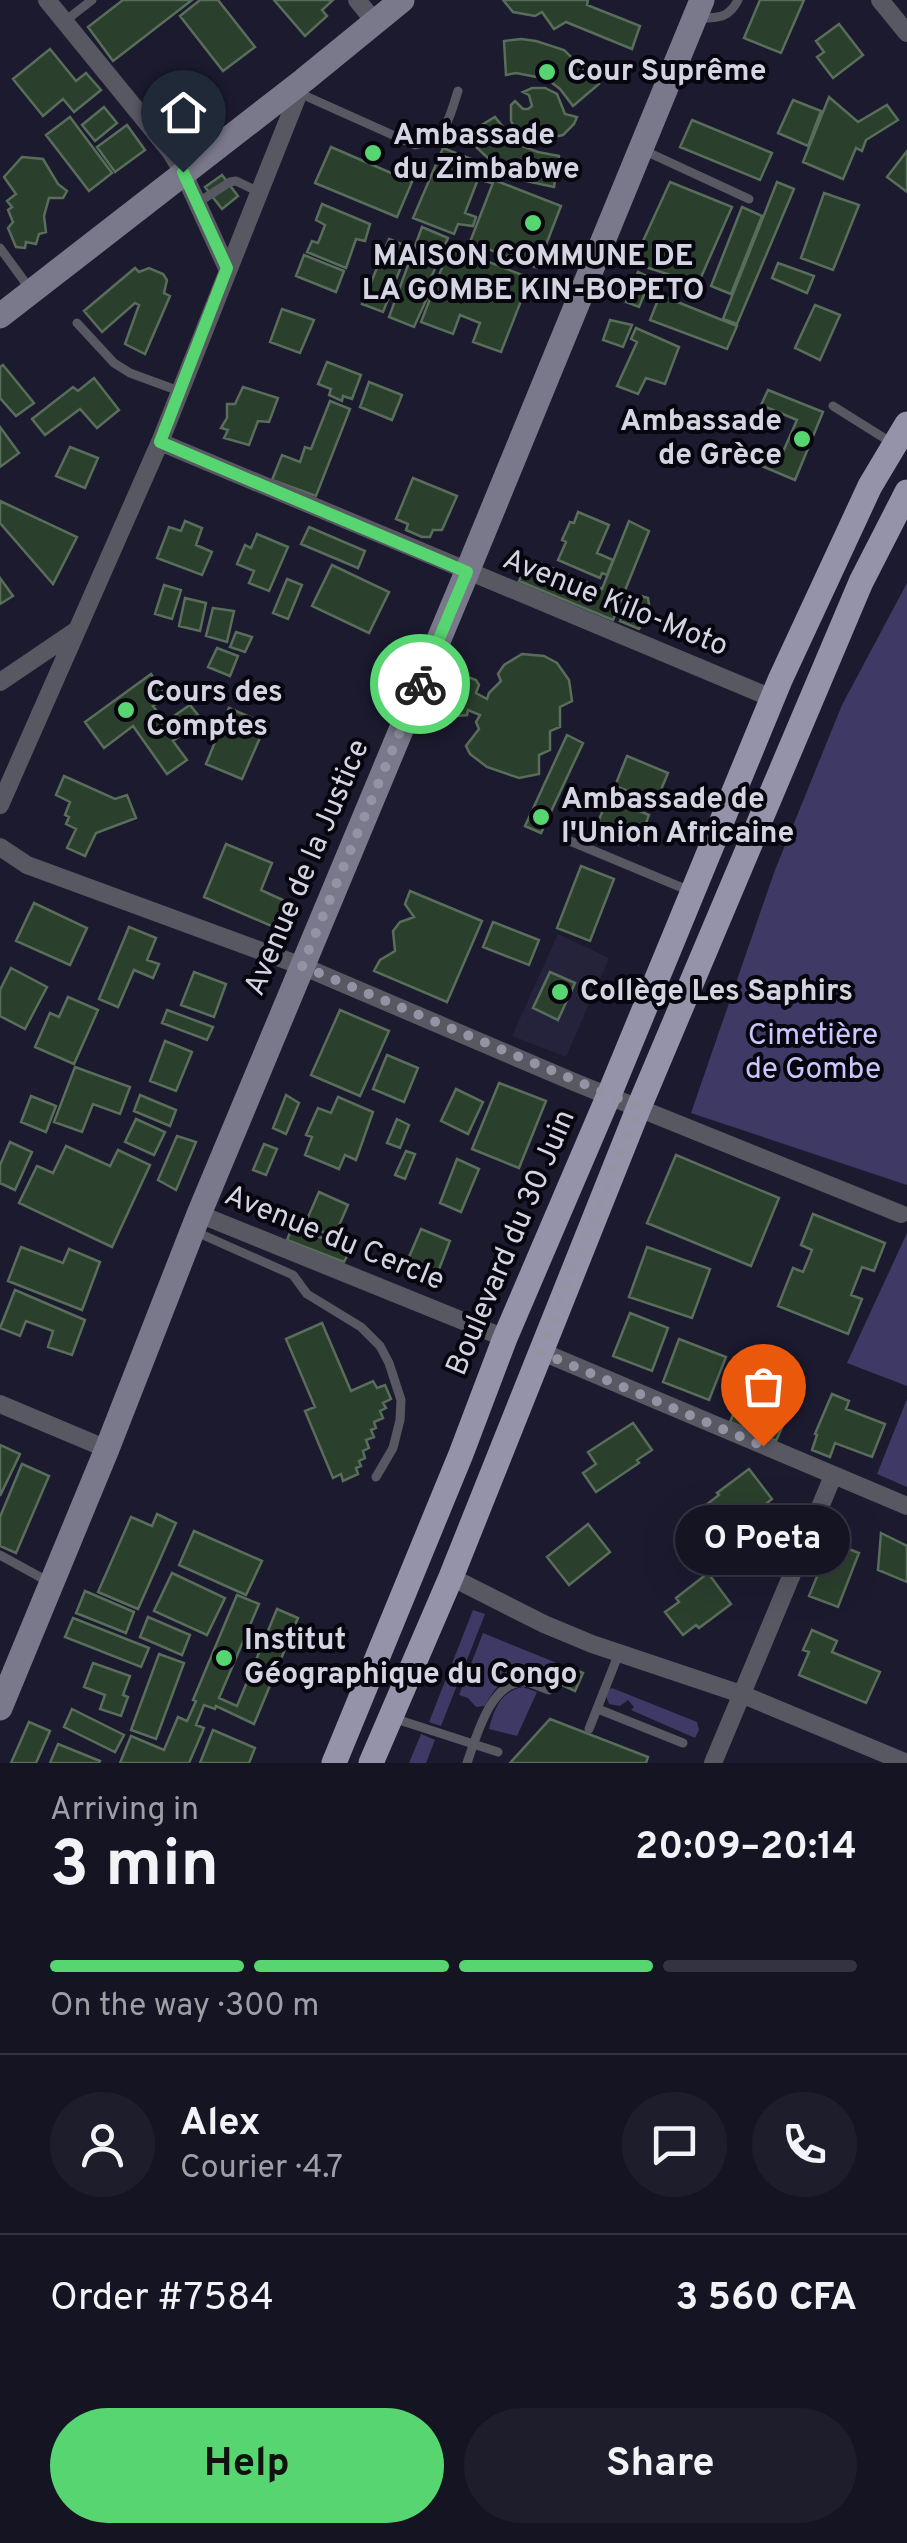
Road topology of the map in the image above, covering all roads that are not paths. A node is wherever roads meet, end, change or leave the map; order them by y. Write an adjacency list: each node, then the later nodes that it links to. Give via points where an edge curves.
1 (47, 0): 8 (street)
2 (92, 0): 8 (lane)
3 (358, 0): 9 (street)
4 (402, 0): 9 (main road)
5 (738, 0): 7 (lane, via 723,18)
6 (880, 0): 10 (street)
7 (699, 9): 13 (main road, Avenue de la Justice)
8 (65, 20): 14 (street)
9 (375, 22): 11 (main road)
10 (907, 33)
11 (301, 87): 12 (lane, via 415,146 444,132); 14 (main road); 15 (street)
12 (458, 91)
13 (641, 149): 16 (lane); 28 (main road, Avenue de la Justice)
14 (183, 172): 17 (street); 20 (main road)
15 (259, 192): 17 (lane, via 230,182); 19 (street)
16 (749, 199)
17 (197, 203): 19 (street)
18 (0, 248): 20 (lane)
19 (227, 268): 23 (street)
20 (32, 291): 21 (main road)
21 (0, 316)
22 (77, 323): 23 (lane, via 114,363)
23 (180, 391): 26 (street)
24 (833, 406): 25 (lane)
25 (901, 434): 31 (main road, Boulevard du 30 Juin, via 870,486)
26 (160, 442): 28 (street, Avenue Kilo-Moto); 29 (street)
27 (907, 492): 38 (main road, via 861,582)
28 (467, 572): 31 (street, Avenue Kilo-Moto); 36 (main road, Avenue de la Justice)
29 (77, 630): 30 (street); 32 (street)
30 (0, 682)
31 (772, 698): 35 (main road, Boulevard du 30 Juin)
32 (0, 805)
33 (570, 841): 35 (lane)
34 (0, 847): 36 (street, via 27,866)
35 (692, 892): 37 (main road, Boulevard du 30 Juin)
36 (302, 966): 37 (street); 40 (main road, Avenue de la Justice)
37 (609, 1096): 38 (street); 41 (main road, Boulevard du 30 Juin)
38 (639, 1107): 39 (street); 42 (main road)
39 (900, 1214)
40 (196, 1222): 41 (street, Avenue du Cercle); 44 (main road, Avenue de la Justice); 47 (lane, via 293,1276 307,1294 380,1346 401,1400 393,1448)
41 (505, 1338): 62 (main road, Boulevard du 30 Juin)
42 (540, 1352): 45 (main road); 46 (street)
43 (0, 1404): 44 (street)
44 (107, 1449): 51 (main road, Avenue de la Justice)
45 (495, 1464): 50 (main road); 63 (main road)
46 (832, 1476): 48 (street); 54 (street)
47 (376, 1477)
48 (907, 1506)
49 (0, 1556): 51 (lane)
50 (451, 1577): 52 (street); 57 (main road)
51 (52, 1583): 55 (main road, Avenue de la Justice)
52 (618, 1653): 54 (street); 56 (lane)
53 (549, 1690): 59 (lane, via 526,1682 501,1691)
54 (741, 1694): 65 (street); 66 (street)
55 (0, 1708)
56 (598, 1708): 58 (lane); 60 (lane)
57 (390, 1718): 59 (lane); 63 (main road)
58 (589, 1729)
59 (474, 1744): 61 (lane); 64 (lane)
60 (682, 1744)
61 (498, 1752)
62 (337, 1763)
63 (368, 1763)
64 (467, 1763)
65 (712, 1763)
66 (907, 1763)

